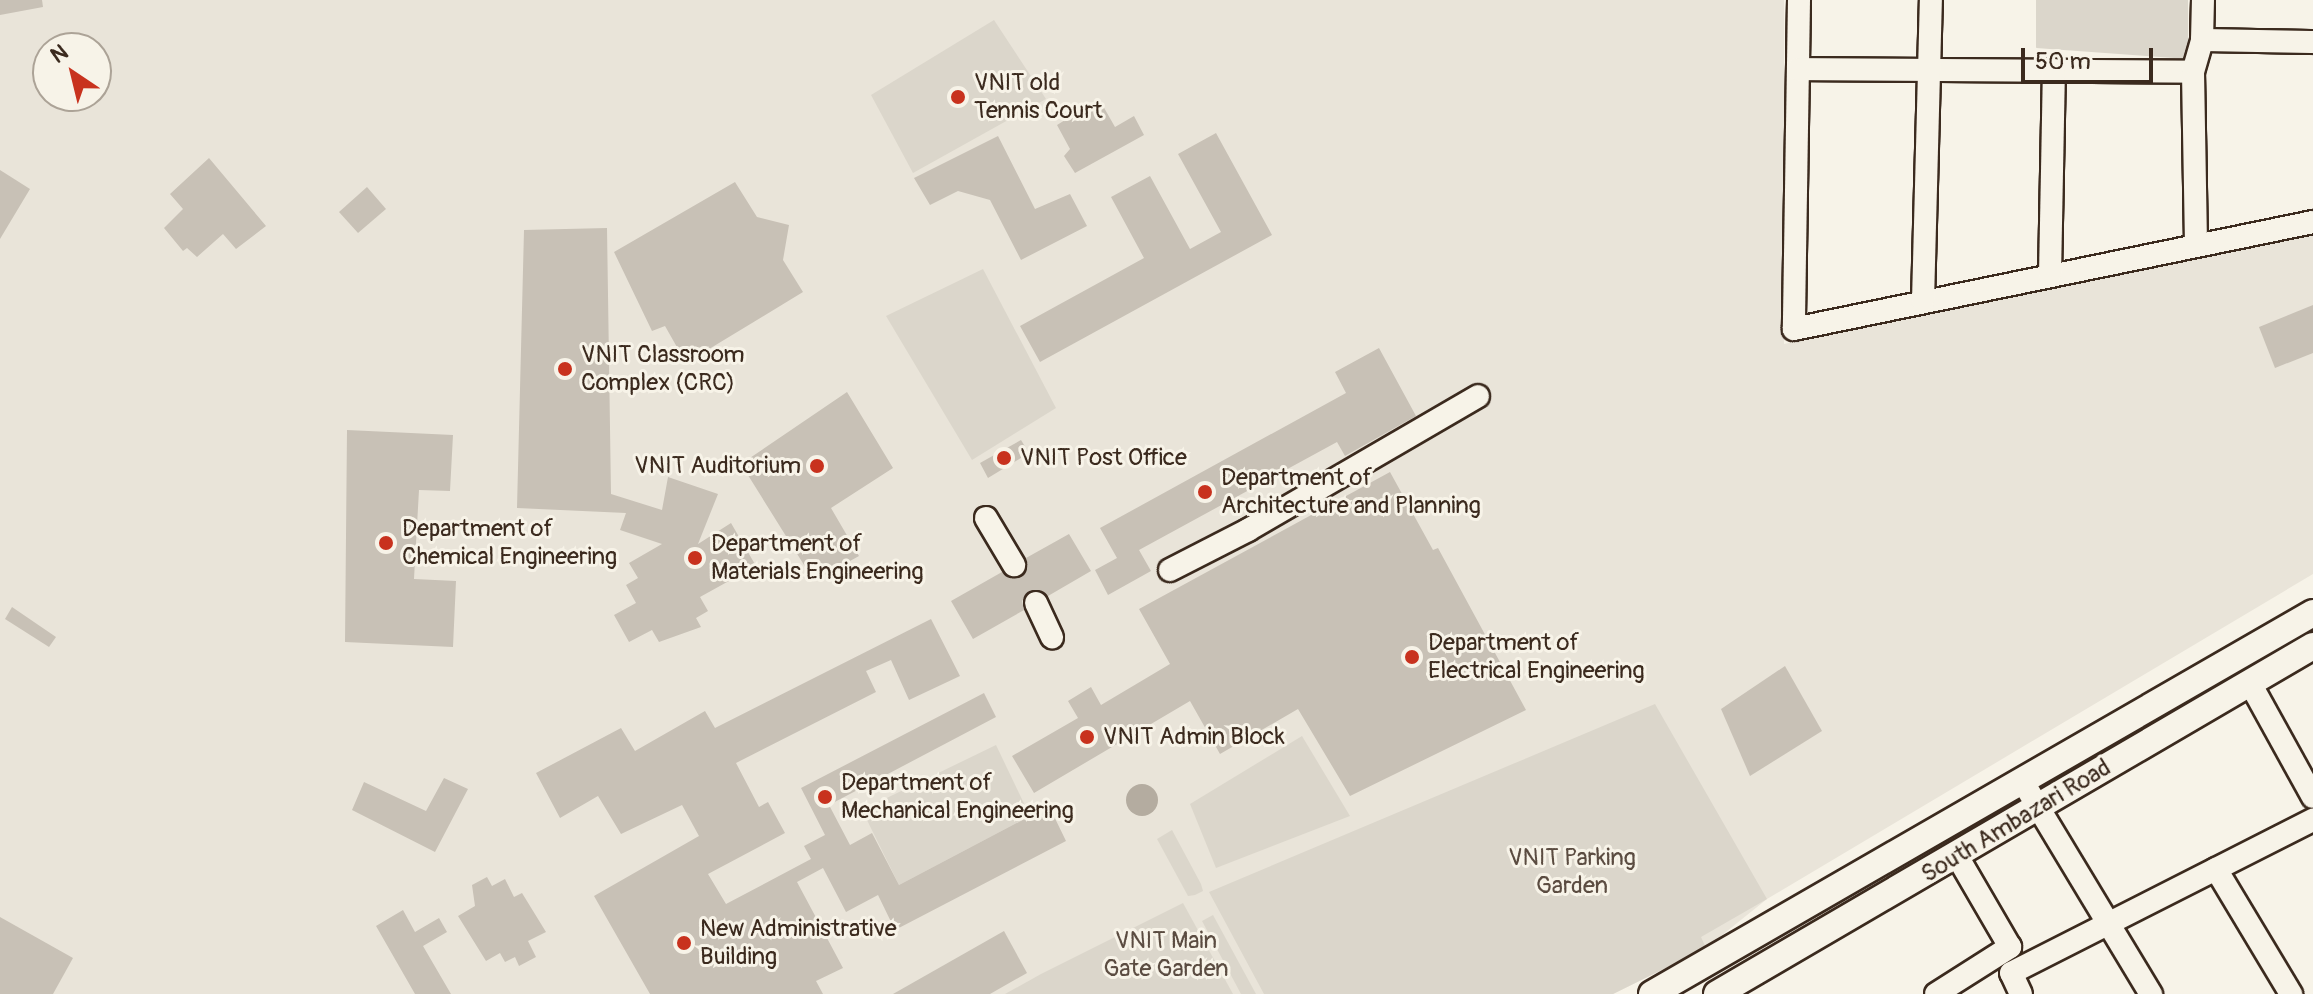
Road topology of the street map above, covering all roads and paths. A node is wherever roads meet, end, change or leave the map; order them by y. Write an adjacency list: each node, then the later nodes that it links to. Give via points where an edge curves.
1 (1799, 0): 6 (street)
2 (1931, 0): 7 (street)
3 (2203, 0): 4 (street)
4 (2202, 40): 5 (street); 9 (street)
5 (2313, 42)
6 (1798, 69): 7 (street); 13 (street, via 1794,329)
7 (1930, 69): 8 (street); 13 (street)
8 (2054, 70): 9 (street); 12 (street)
9 (2193, 72): 11 (street)
10 (2313, 222): 11 (street)
11 (2196, 244): 12 (street)
12 (2050, 275): 13 (street)
13 (1923, 301)
14 (1478, 396): 17 (street)
15 (986, 518): 16 (street)
16 (1014, 565)
17 (1170, 570)
18 (1036, 603): 20 (street)
19 (2313, 613): 23 (main road)
20 (1052, 637)
21 (2313, 646): 22 (main road, South Ambazari Road)
22 (2250, 683): 24 (street); 25 (main road, South Ambazari Road)
23 (2023, 782): 25 (street); 30 (main road)
24 (2313, 797)
25 (2037, 807): 27 (main road, South Ambazari Road); 29 (street)
26 (2313, 820): 28 (street)
27 (1957, 856): 31 (main road, South Ambazari Road); 32 (street, via 2010,947)
28 (2216, 869): 29 (street); 35 (street)
29 (2105, 925): 33 (street, via 2011,973); 34 (street)
30 (1652, 994)
31 (1717, 994)
32 (1936, 994)
33 (2021, 994)
34 (2151, 994)
35 (2291, 994)

